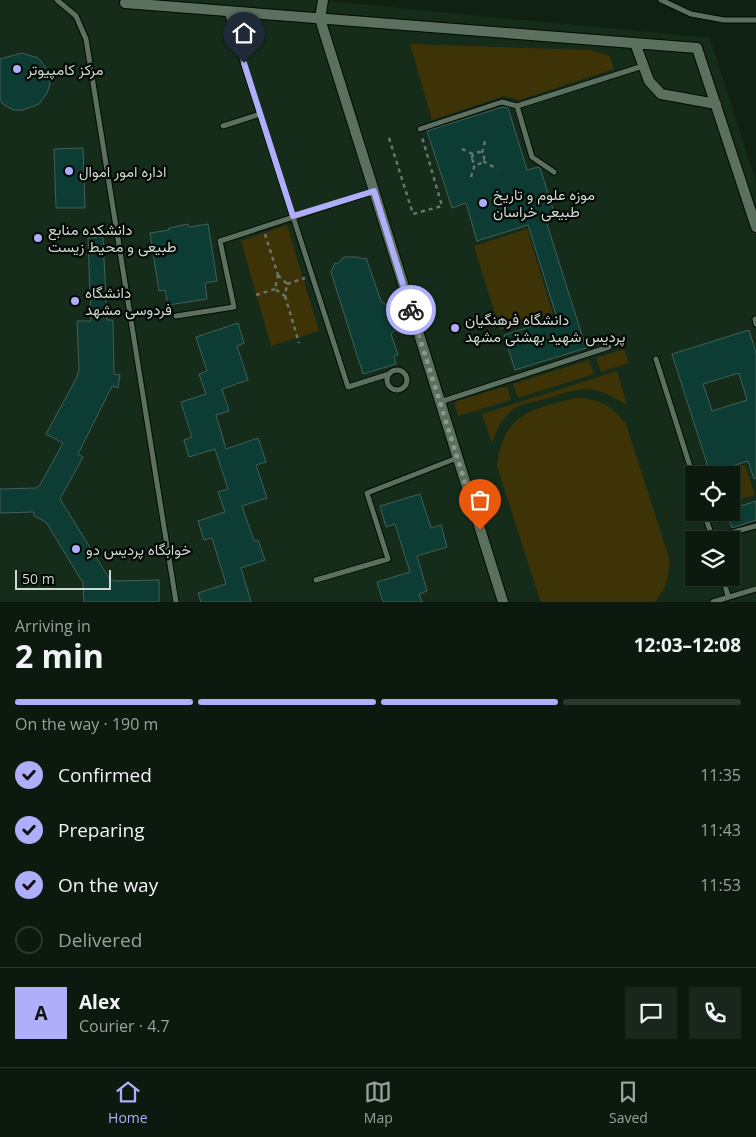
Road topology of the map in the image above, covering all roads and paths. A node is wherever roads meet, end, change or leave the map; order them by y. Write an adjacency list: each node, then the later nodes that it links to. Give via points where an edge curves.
1 (57, 0): 51 (lane, via 76,16 86,39)
2 (323, 0): 6 (street)
3 (661, 0): 7 (lane, via 691,14 724,20)
4 (125, 3): 5 (street)
5 (228, 12): 6 (street); 12 (lane)
6 (320, 19): 8 (street); 25 (street)
7 (756, 20)
8 (635, 43): 9 (street); 10 (street, via 697,48)
9 (643, 66): 10 (street, via 649,82 661,94); 11 (lane)
10 (716, 104): 28 (street)
11 (517, 106): 14 (lane, via 502,102); 23 (lane, via 532,158)
12 (260, 114): 13 (lane); 26 (lane)
13 (223, 126)
14 (420, 129): 15 (path, via 442,206 412,214)
15 (389, 138)
16 (485, 141): 18 (path)
17 (462, 149): 19 (path)
18 (482, 153): 19 (path); 20 (path)
19 (473, 154): 21 (path)
20 (483, 161): 21 (path); 22 (path)
21 (476, 164): 24 (path)
22 (497, 169)
23 (554, 172)
24 (470, 177)
25 (374, 191): 26 (lane); 42 (street)
26 (293, 216): 27 (lane); 30 (lane)
27 (262, 227): 29 (path); 35 (lane, via 220,241 234,307)
28 (756, 227)
29 (278, 275): 31 (path); 32 (path)
30 (312, 276): 31 (path); 41 (lane, via 348,387)
31 (287, 284): 34 (path)
32 (276, 289): 33 (path); 34 (path)
33 (256, 295)
34 (286, 296): 38 (path)
35 (176, 316)
36 (756, 318): 37 (lane)
37 (756, 324)
38 (299, 343)
39 (609, 347): 42 (lane)
40 (656, 359): 44 (lane)
41 (389, 374): 41 (lane, via 388,384 392,389 401,390 406,386 406,375 401,371 394,370)
42 (440, 402): 43 (street)
43 (458, 458): 47 (lane, via 367,493 388,559); 52 (street)
44 (690, 466)
45 (756, 526): 46 (lane)
46 (739, 531)
47 (316, 580)
48 (725, 586): 50 (lane)
49 (756, 589): 50 (lane)
50 (728, 596): 53 (lane)
51 (176, 602)
52 (503, 602)
53 (713, 602)

